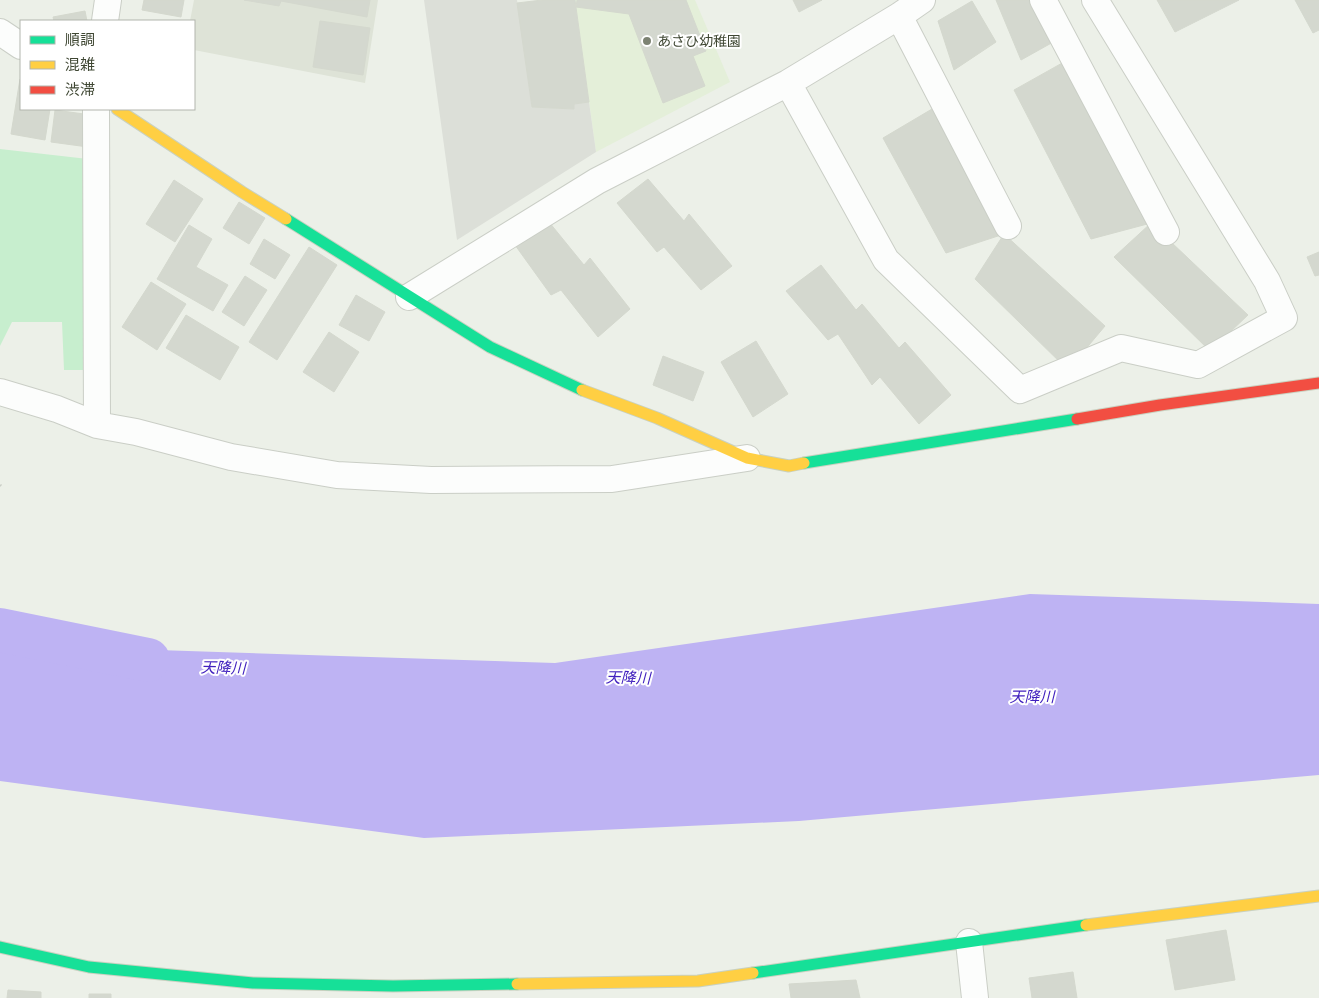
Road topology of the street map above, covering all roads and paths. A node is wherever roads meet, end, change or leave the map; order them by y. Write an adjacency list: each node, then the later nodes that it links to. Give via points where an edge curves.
1 (108, 0): 6 (street)
2 (922, 0): 5 (street)
3 (1043, 0): 13 (street)
4 (1095, 0): 9 (street, via 1267,281 1284,318 1198,365 1121,348 1020,390 886,260)
5 (899, 16): 9 (street); 12 (street)
6 (105, 20)
7 (0, 32): 8 (street)
8 (20, 45)
9 (788, 83): 14 (street, via 597,181)
10 (96, 110): 17 (street)
11 (119, 110): 14 (street)
12 (1008, 226)
13 (1166, 232)
14 (409, 297): 18 (street, via 490,347 585,391 657,418)
15 (1319, 383): 18 (street, via 1160,405 789,466)
16 (0, 392): 17 (street)
17 (96, 424): 18 (street, via 231,457 337,475 431,480 612,479)
18 (747, 458)
19 (1319, 896): 20 (street)
20 (969, 942): 22 (street, via 698,981); 23 (street)
21 (0, 947): 22 (street, via 89,967 253,983)
22 (393, 992)
23 (975, 998)

